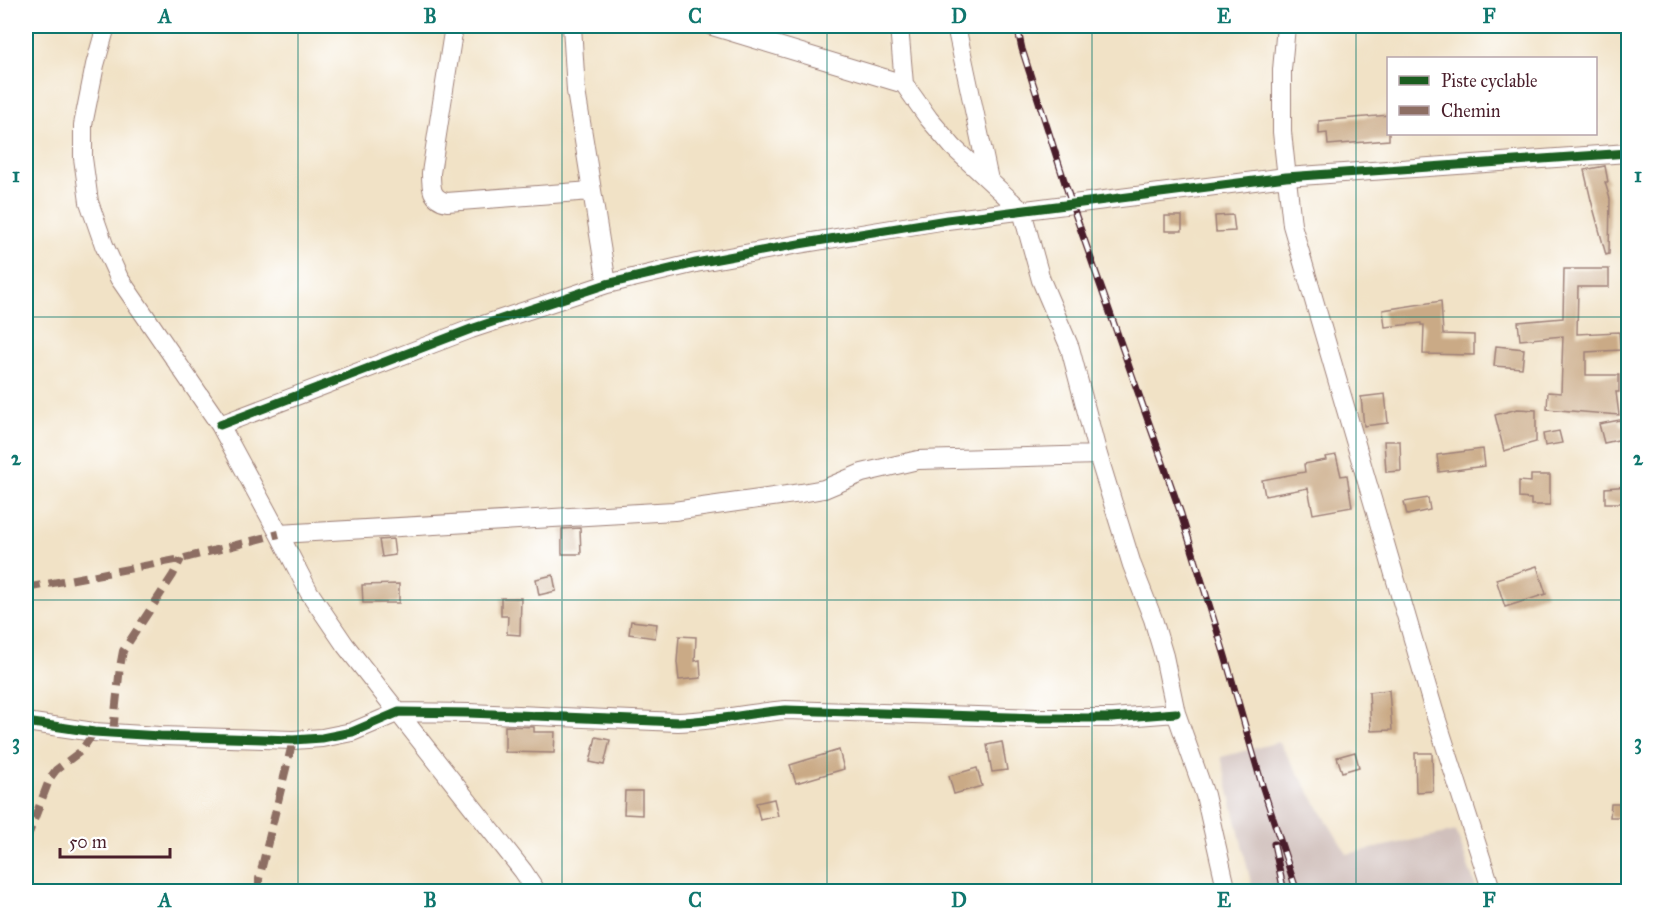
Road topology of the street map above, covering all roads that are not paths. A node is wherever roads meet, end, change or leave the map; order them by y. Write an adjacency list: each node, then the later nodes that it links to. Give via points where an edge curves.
1 (105, 26): 15 (street, via 84,125 89,202 119,278)
2 (454, 26): 12 (street, via 431,173 435,197 447,202)
3 (572, 26): 12 (street, via 576,91)
4 (712, 26): 8 (street)
5 (899, 26): 8 (street)
6 (956, 26): 11 (street)
7 (1286, 26): 10 (street, via 1282,99)
8 (904, 84): 11 (street, via 941,133)
9 (1629, 153): 10 (street)
10 (1286, 177): 13 (street); 23 (street, via 1292,225 1434,711)
11 (989, 180): 13 (street)
12 (591, 191): 14 (street)
13 (1022, 211): 14 (street, via 799,244); 16 (street, via 1041,280 1070,348)
14 (607, 284): 15 (street, via 471,329)
15 (220, 425): 17 (street)
16 (1098, 455): 17 (street, via 918,460 862,473 824,489 674,511); 19 (street, via 1153,619)
17 (279, 534): 18 (street, via 309,592)
18 (399, 712): 19 (street, via 678,722 786,711 1038,718); 20 (street, via 352,732 293,740 94,732); 21 (street)
19 (1176, 713): 22 (street, via 1205,795)
20 (26, 722)
21 (537, 891)
22 (1227, 891)
23 (1492, 891)

